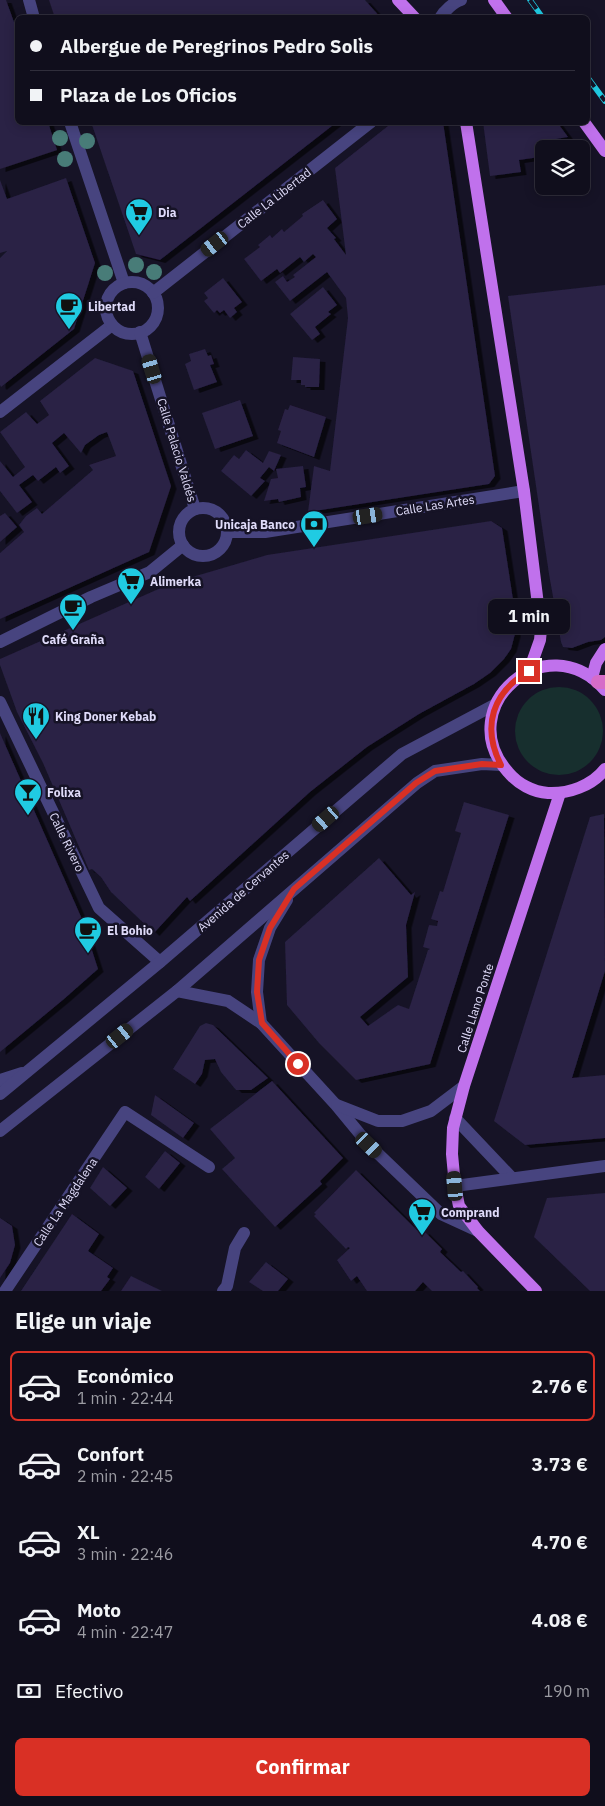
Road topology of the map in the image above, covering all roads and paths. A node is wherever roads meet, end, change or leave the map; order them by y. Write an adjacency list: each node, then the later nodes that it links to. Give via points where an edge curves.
1 (29, 0): 5 (street)
2 (398, 0): 6 (main road)
3 (461, 0): 7 (street)
4 (494, 0): 8 (main road)
5 (33, 15)
6 (412, 15)
7 (442, 15)
8 (505, 15)
9 (71, 125): 14 (street)
10 (367, 125): 15 (street, Calle La Libertad)
11 (466, 125): 19 (main road)
12 (586, 125): 13 (main road)
13 (605, 151)
14 (124, 283): 15 (street, via 137,282); 16 (street, via 108,297 106,312)
15 (153, 293): 17 (street, via 158,308 156,316 153,323)
16 (112, 325): 17 (street, via 125,333); 18 (street)
17 (140, 332): 20 (street, Calle Palacio Valdés)
18 (0, 412)
19 (524, 491): 21 (street, Calle Las Artes, via 265,532); 25 (main road, via 541,629)
20 (195, 509): 21 (street, via 218,512); 22 (street, via 182,520 179,528)
21 (227, 532): 22 (street, via 221,548 214,553 197,555)
22 (183, 545): 23 (street, via 150,572)
23 (0, 642)
24 (605, 649): 26 (main road, via 596,662)
25 (529, 671): 26 (main road, via 560,666 577,669); 28 (main road, via 516,678)
26 (600, 683)
27 (0, 702): 33 (street, Calle Rivero, via 99,908)
28 (496, 704): 29 (main road, via 491,735 494,752); 33 (street, Avenida de Cervantes, via 402,754)
29 (501, 765): 31 (main road, via 528,788); 32 (street, via 482,764 435,771 416,783)
30 (604, 773): 31 (main road, via 584,786)
31 (560, 793): 38 (main road, Calle Llano Ponte)
32 (294, 889): 34 (street); 35 (street, via 270,928 259,960 257,992)
33 (160, 962): 36 (street, Avenida de Cervantes)
34 (177, 991): 35 (street, via 228,1001); 42 (street)
35 (262, 1023): 40 (street)
36 (29, 1071): 37 (street); 39 (street, Avenida de Cervantes)
37 (0, 1080)
38 (464, 1086): 40 (street, via 431,1111 402,1121 378,1121); 41 (main road, Calle Llano Ponte)
39 (0, 1094)
40 (336, 1105): 47 (street, via 369,1145 441,1214)
41 (455, 1118): 45 (street); 46 (main road, Calle Llano Ponte, via 452,1154)
42 (0, 1131)
43 (605, 1166): 45 (street)
44 (209, 1167): 49 (street, Calle La Magdalena, via 125,1112)
45 (511, 1177): 46 (street)
46 (455, 1186): 47 (main road, Calle Llano Ponte, via 459,1206)
47 (478, 1231): 51 (main road, Calle Llano Ponte)
48 (244, 1233): 50 (street, via 235,1248)
49 (5, 1291)
50 (223, 1291)
51 (536, 1291)

